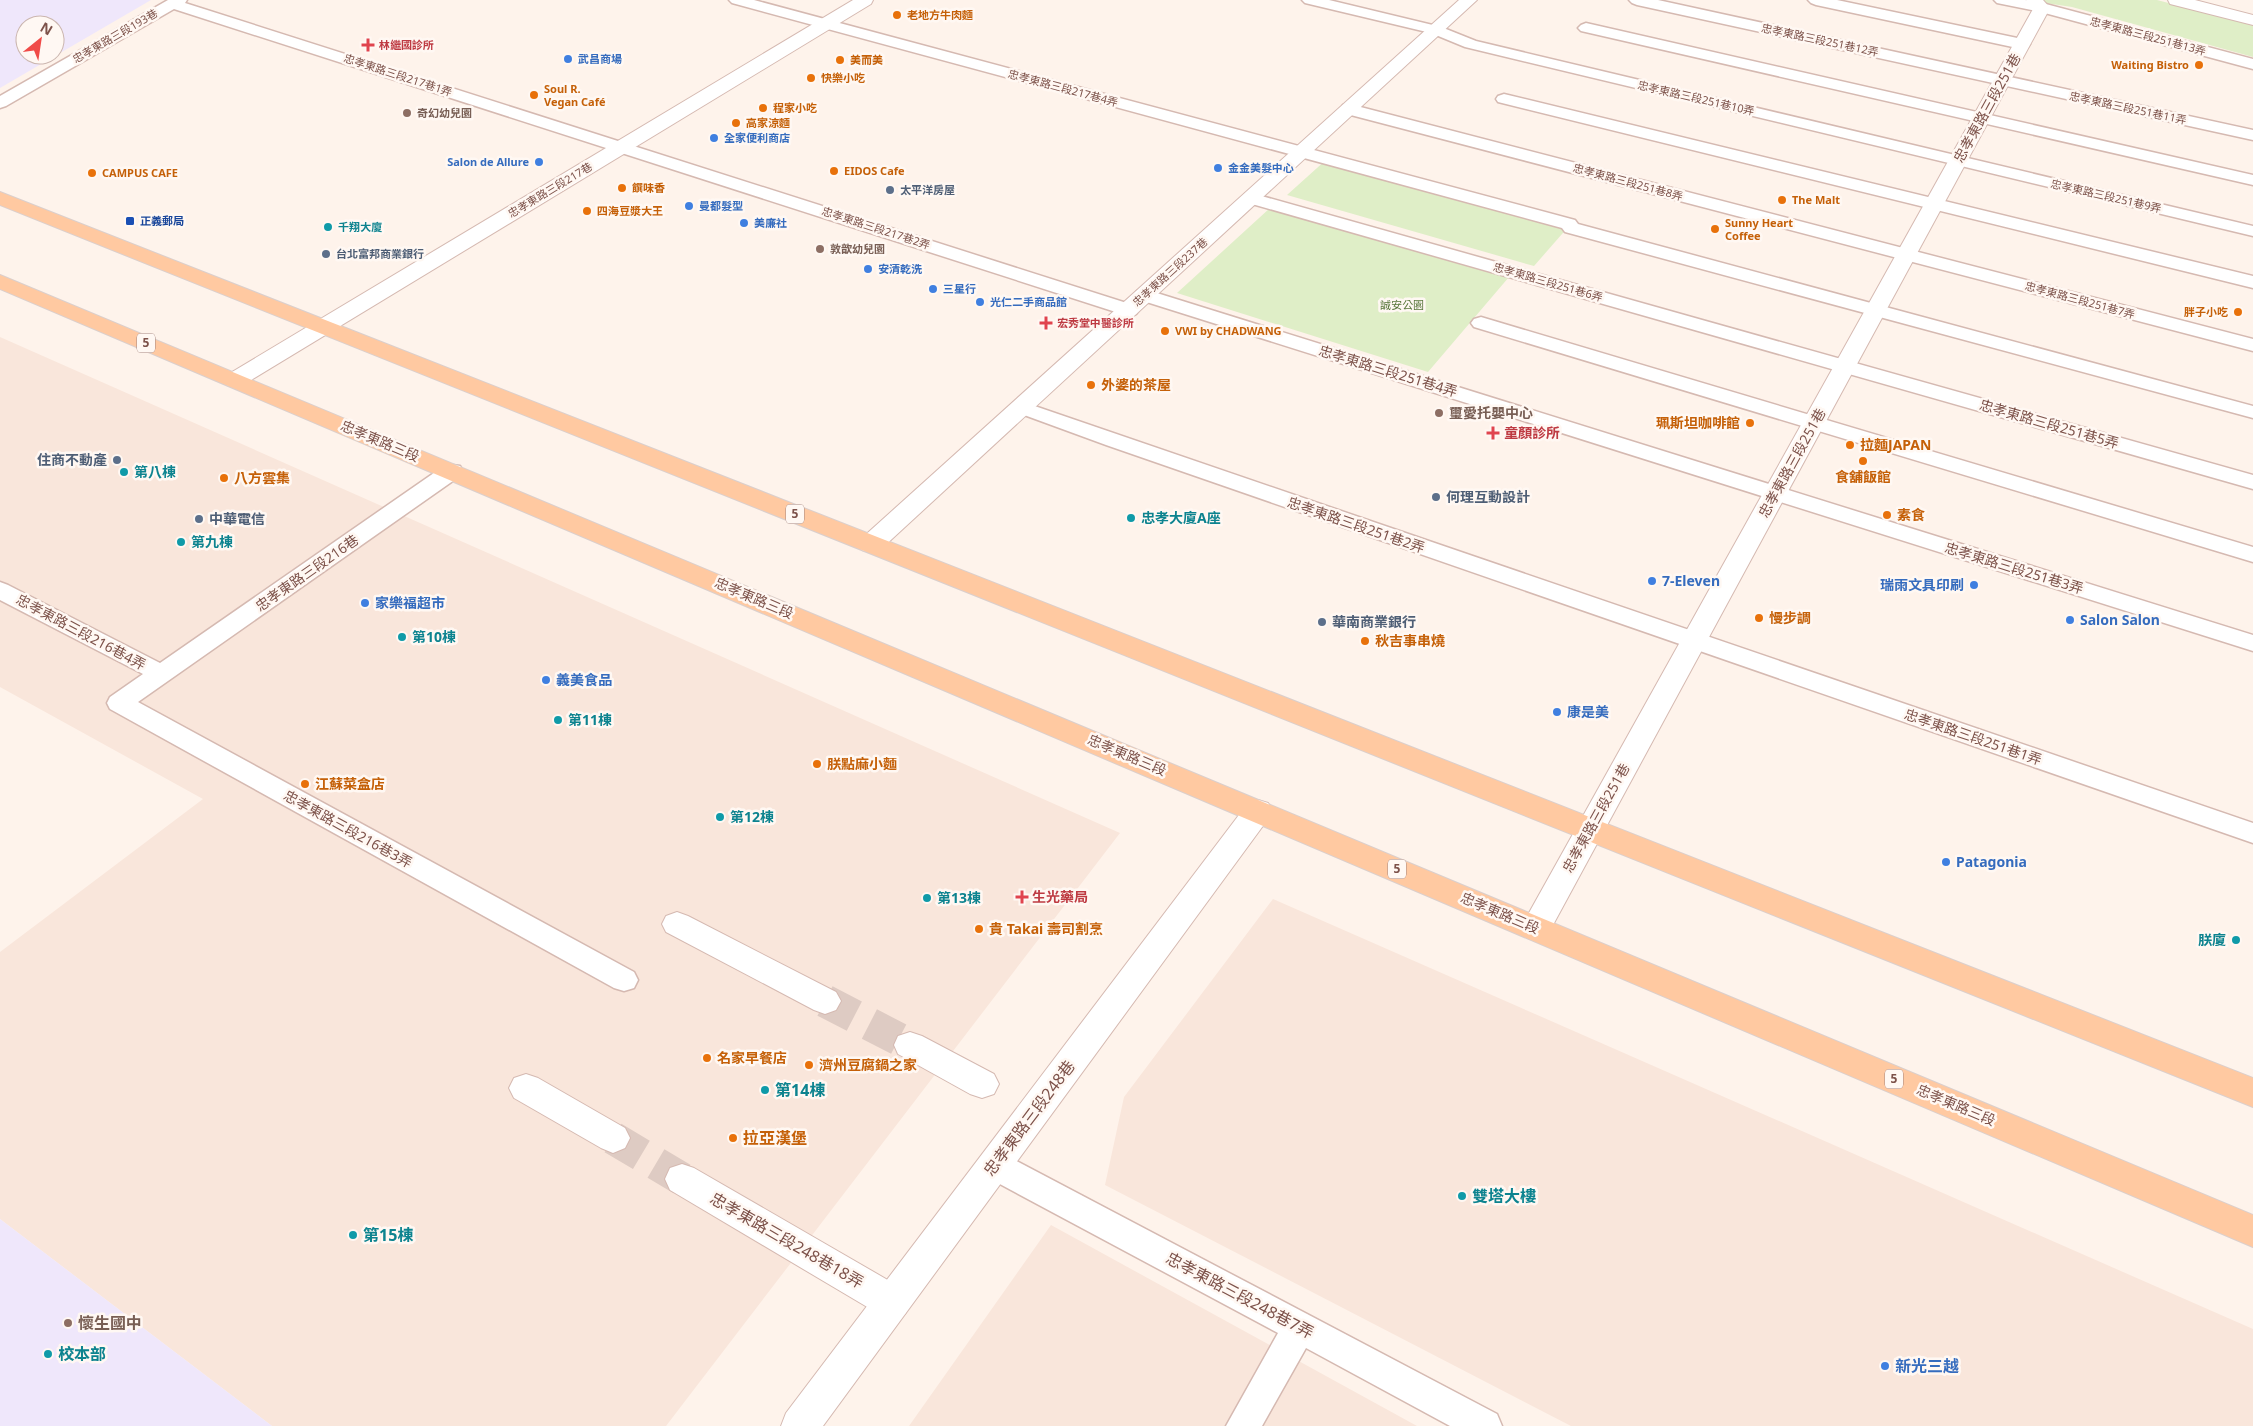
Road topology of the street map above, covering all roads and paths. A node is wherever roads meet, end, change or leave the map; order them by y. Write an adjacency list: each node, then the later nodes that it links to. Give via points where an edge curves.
1 (737, 0): 12 (lane, 忠孝東路三段217巷4弄)
2 (864, 0): 12 (street, 忠孝東路三段217巷)
3 (1310, 0): 14 (lane, 忠孝東路三段251巷10弄)
4 (1469, 0): 14 (street, 忠孝東路三段237巷)
5 (1637, 0): 17 (lane, 忠孝東路三段251巷12弄)
6 (1816, 0): 15 (lane)
7 (2002, 0): 10 (lane, 忠孝東路三段251巷13弄)
8 (2176, 0): 11 (street)
9 (176, 2): 19 (lane, 忠孝東路三段193巷); 23 (lane, 忠孝東路三段217巷1弄)
10 (2038, 4): 15 (street, 忠孝東路三段251巷); 16 (lane, 忠孝東路三段251巷13弄)
11 (2253, 20)
12 (824, 24): 23 (street, 忠孝東路三段217巷); 24 (lane, 忠孝東路三段217巷4弄)
13 (1586, 28): 21 (lane)
14 (1436, 30): 20 (street, 忠孝東路三段237巷); 25 (lane, 忠孝東路三段251巷10弄, via 1480,47)
15 (2022, 44): 17 (street, 忠孝東路三段251巷)
16 (2253, 64)
17 (2002, 81): 21 (street, 忠孝東路三段251巷); 22 (lane, 忠孝東路三段251巷11弄)
18 (1504, 99): 29 (lane)
19 (0, 103)
20 (1349, 109): 24 (street, 忠孝東路三段237巷); 31 (lane, 忠孝東路三段251巷8弄)
21 (1982, 118): 25 (street, 忠孝東路三段251巷); 26 (lane)
22 (2253, 135)
23 (623, 147): 36 (lane, 忠孝東路三段217巷2弄); 38 (street, 忠孝東路三段217巷)
24 (1302, 152): 28 (street, 忠孝東路三段237巷); 35 (lane, 忠孝東路三段217巷4弄)
25 (1958, 160): 29 (street, 忠孝東路三段251巷); 30 (lane, 忠孝東路三段251巷9弄)
26 (2253, 180)
27 (0, 198): 38 (main road, 5)
28 (1251, 198): 34 (street, 忠孝東路三段237巷); 40 (lane, 忠孝東路三段251巷6弄)
29 (1935, 203): 31 (street, 忠孝東路三段251巷); 33 (lane)
30 (2253, 231)
31 (1907, 254): 35 (street, 忠孝東路三段251巷); 39 (lane, 忠孝東路三段251巷7弄)
32 (0, 281): 41 (main road, 忠孝東路三段 / 5)
33 (2253, 282)
34 (1144, 295): 36 (street, 忠孝東路三段237巷); 47 (lane, 忠孝東路三段251巷4弄)
35 (1874, 309): 40 (street, 忠孝東路三段251巷); 43 (lane, 忠孝東路三段217巷4弄)
36 (1129, 310): 42 (street, 忠孝東路三段237巷)
37 (1481, 324): 44 (lane)
38 (323, 327): 41 (street, 忠孝東路三段217巷); 48 (main road, 5)
39 (2253, 345)
40 (1845, 366): 44 (street, 忠孝東路三段251巷); 46 (lane, 忠孝東路三段251巷5弄)
41 (235, 380): 45 (main road, 忠孝東路三段 / 5)
42 (1020, 407): 48 (street, 忠孝東路三段237巷); 51 (lane, 忠孝東路三段251巷2弄)
43 (2253, 412)
44 (1814, 424): 47 (street, 忠孝東路三段251巷); 49 (lane)
45 (452, 471): 53 (lane, 忠孝東路三段216巷); 54 (main road, 忠孝東路三段 / 5)
46 (2253, 482)
47 (1775, 492): 51 (street, 忠孝東路三段251巷); 52 (lane, 忠孝東路三段251巷3弄)
48 (871, 544): 55 (main road, 5)
49 (2253, 555)
50 (0, 590): 53 (lane, 忠孝東路三段216巷4弄)
51 (1692, 641): 55 (street, 忠孝東路三段251巷); 56 (lane, 忠孝東路三段251巷1弄)
52 (2253, 643)
53 (162, 674): 59 (lane, 忠孝東路三段216巷3弄, via 118,703)
54 (1258, 811): 58 (main road, 忠孝東路三段 / 5); 66 (street, 忠孝東路三段248巷)
55 (1590, 830): 58 (street, 忠孝東路三段251巷); 64 (main road, 5)
56 (2253, 833)
57 (677, 924): 60 (street)
58 (1536, 928): 68 (main road, 忠孝東路三段 / 5)
59 (624, 980)
60 (825, 1001)
61 (910, 1045): 62 (street)
62 (982, 1084)
63 (526, 1088): 65 (street)
64 (2253, 1093)
65 (613, 1138)
66 (994, 1165): 69 (street, 忠孝東路三段248巷); 70 (lane, 忠孝東路三段248巷7弄)
67 (682, 1179): 69 (street, 忠孝東路三段248巷18弄)
68 (2253, 1231)
69 (892, 1302): 71 (street, 忠孝東路三段248巷)
70 (1300, 1327): 72 (lane); 73 (lane, 忠孝東路三段248巷7弄)
71 (800, 1426)
72 (1243, 1426)
73 (1485, 1426)

